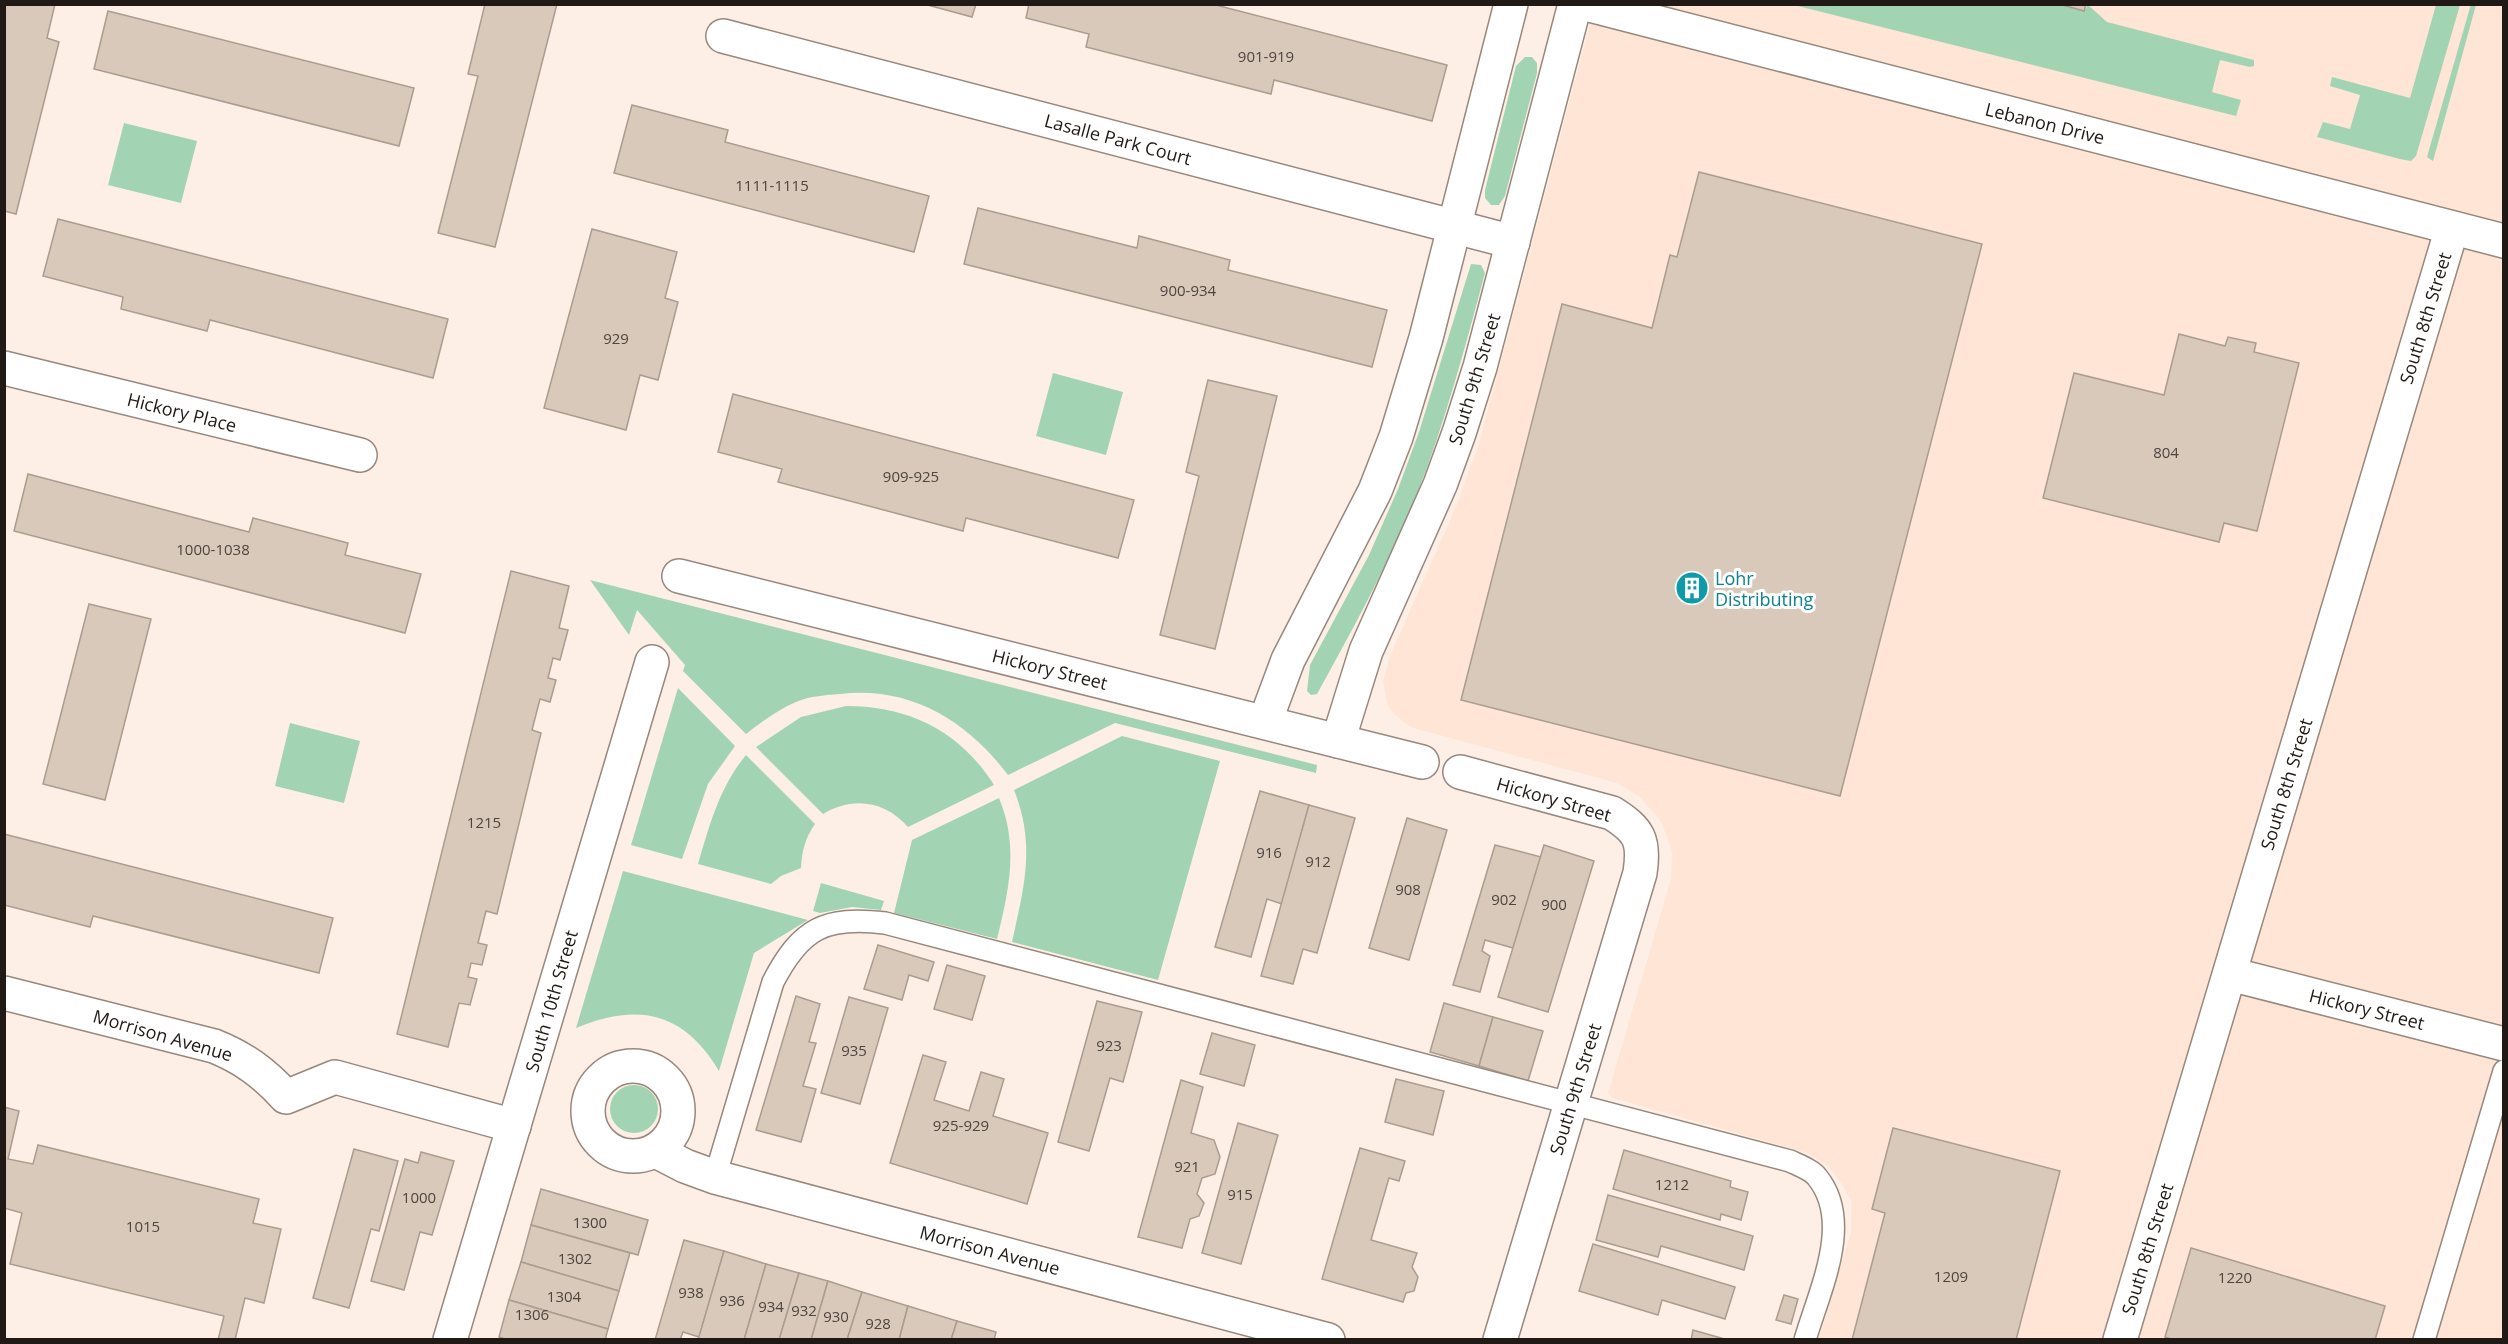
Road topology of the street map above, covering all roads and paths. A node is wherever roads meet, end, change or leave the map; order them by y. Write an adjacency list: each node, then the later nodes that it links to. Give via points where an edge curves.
1 (1511, 4): 5 (street)
2 (1575, 4): 8 (street, South 9th Street)
3 (1586, 4): 6 (street, Lebanon Drive)
4 (723, 36): 5 (street, Lasalle Park Court)
5 (1454, 226): 8 (street, Lasalle Park Court); 13 (street, via 1396,437 1375,491 1288,660)
6 (2452, 228): 7 (street, Lebanon Drive); 18 (street, South 8th Street)
7 (2504, 241)
8 (1513, 242): 14 (street, South 9th Street, via 1459,433 1366,651)
9 (4, 368): 10 (street, Hickory Place)
10 (360, 456)
11 (679, 576): 13 (street, Hickory Street)
12 (652, 662): 23 (street, South 10th Street)
13 (1265, 722): 14 (street, Hickory Street)
14 (1338, 741): 15 (street, Hickory Street)
15 (1422, 762)
16 (1460, 772): 17 (street, Hickory Street, via 1612,813 1629,823)
17 (1640, 838): 22 (street, South 9th Street, via 1640,873)
18 (2230, 974): 20 (street, Hickory Street); 30 (street, South 8th Street)
19 (4, 993): 23 (street, Morrison Avenue, via 214,1046 242,1057 286,1097 335,1077)
20 (2504, 1044)
21 (2504, 1071): 31 (lane)
22 (1571, 1103): 25 (lane, via 885,922 833,922 810,932 787,955 773,982); 28 (street, South 9th Street); 29 (lane, via 1790,1161 1817,1175 1834,1219 1832,1246)
23 (514, 1126): 26 (street, South 10th Street)
24 (656, 1151): 25 (street, Morrison Avenue)
25 (714, 1177): 27 (street, Morrison Avenue)
26 (450, 1340)
27 (1328, 1340)
28 (1500, 1340)
29 (1805, 1340)
30 (2120, 1340)
31 (2424, 1340)

